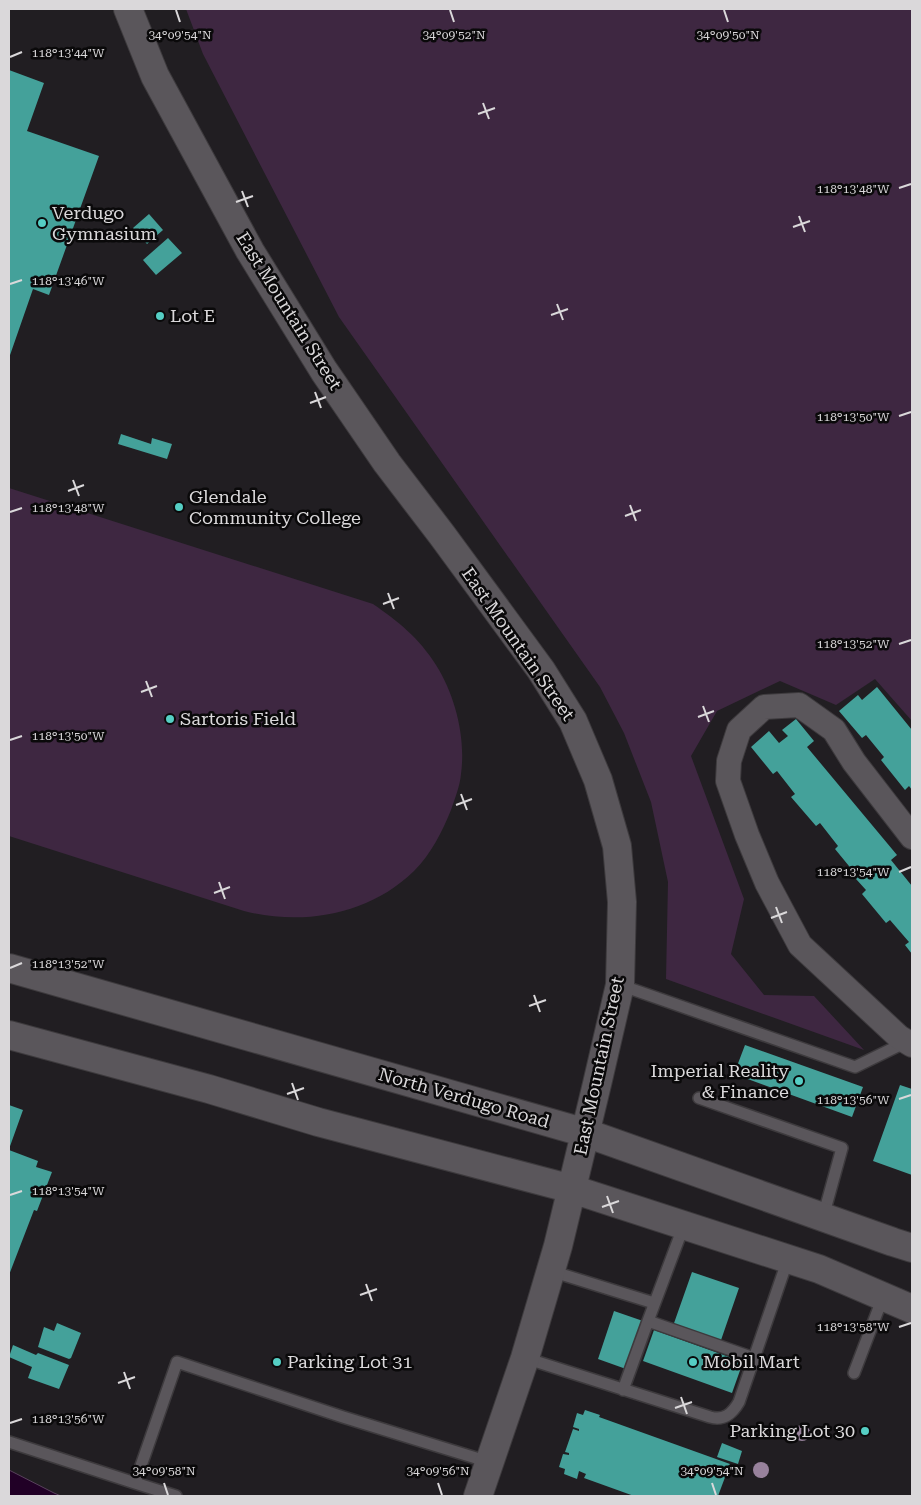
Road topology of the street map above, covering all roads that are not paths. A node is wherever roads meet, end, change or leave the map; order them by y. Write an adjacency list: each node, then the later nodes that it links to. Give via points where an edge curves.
1 (128, 9): 4 (main road, East Mountain Street, via 155,76 250,251 324,371 386,463 541,670 573,722 598,780 617,846 622,902)
2 (912, 837): 6 (street, via 854,762 834,730 799,704 764,707 739,730 729,761 728,781 767,883 800,945)
3 (9, 968): 8 (main road, North Verdugo Road)
4 (620, 985): 6 (lane, via 855,1067); 8 (main road, East Mountain Street)
5 (9, 1035): 9 (main road)
6 (909, 1043)
7 (699, 1098): 10 (lane, via 842,1148)
8 (586, 1133): 9 (main road, East Mountain Street); 10 (main road, North Verdugo Road)
9 (572, 1189): 11 (main road); 14 (main road, East Mountain Street)
10 (823, 1217): 12 (main road, North Verdugo Road)
11 (684, 1225): 13 (main road); 16 (lane)
12 (912, 1248)
13 (788, 1259): 15 (main road); 20 (lane)
14 (550, 1271): 16 (lane); 19 (main road, East Mountain Street)
15 (883, 1297): 17 (main road); 21 (lane)
16 (654, 1303): 18 (lane)
17 (912, 1309)
18 (648, 1321): 20 (lane); 22 (lane)
19 (525, 1358): 22 (lane); 24 (main road, East Mountain Street)
20 (754, 1358): 22 (lane, via 739,1402 728,1416 721,1418)
21 (854, 1373)
22 (623, 1390)
23 (9, 1442): 25 (lane)
24 (489, 1462): 25 (lane, via 177,1362); 27 (main road, East Mountain Street)
25 (135, 1483): 26 (lane)
26 (176, 1496)
27 (478, 1496)

